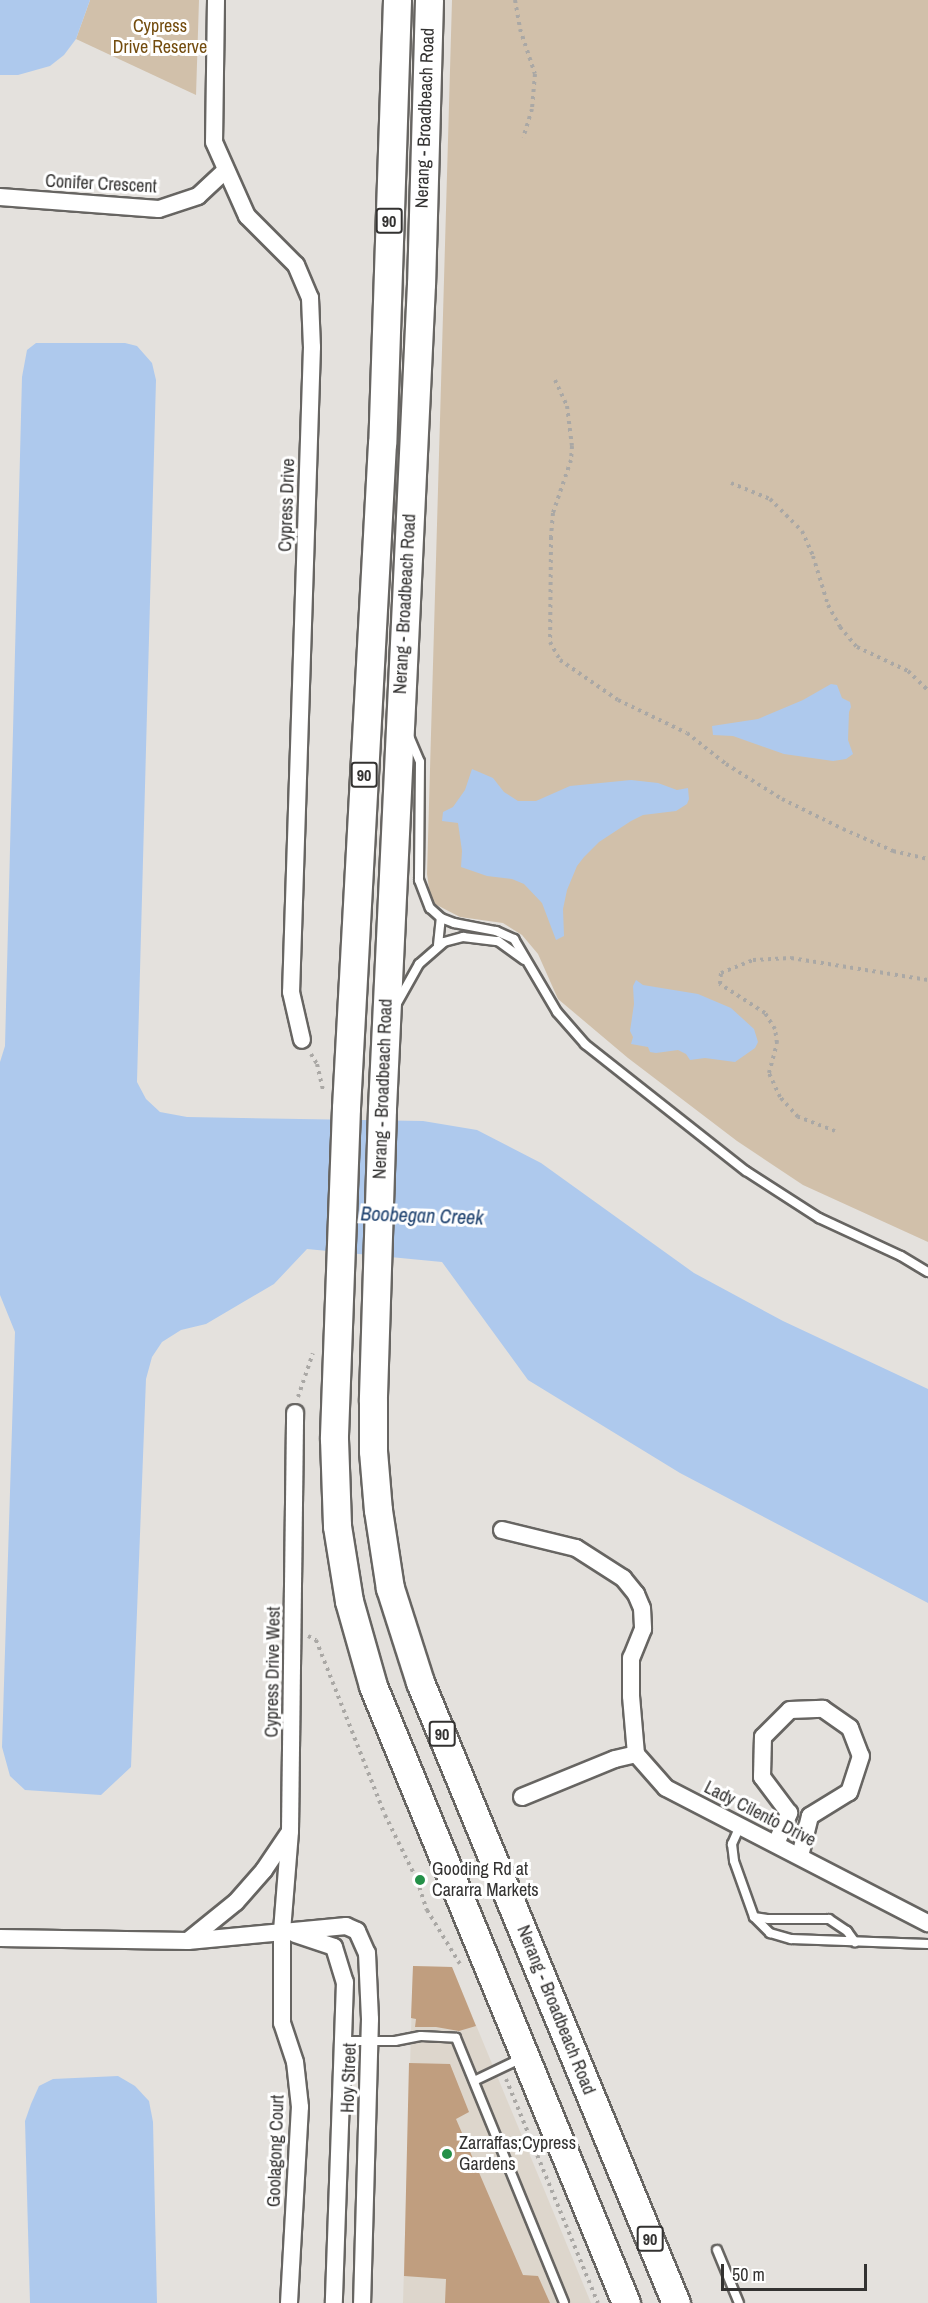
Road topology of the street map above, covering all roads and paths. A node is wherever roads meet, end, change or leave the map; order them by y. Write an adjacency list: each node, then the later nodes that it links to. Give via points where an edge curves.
1 (216, 0): 6 (street, Cypress Drive, via 214,142)
2 (397, 0): 42 (main road, Nerang - Broadbeach Road / 90, via 382,443 346,1108 335,1491 342,1563 359,1644)
3 (429, 0): 11 (main road, Nerang - Broadbeach Road / 90, via 421,284)
4 (515, 0): 5 (path, via 535,74)
5 (523, 138)
6 (225, 171): 7 (street, Conifer Crescent, via 198,196 159,209); 18 (street, Cypress Drive, via 247,216 296,265 310,298 291,992)
7 (0, 197)
8 (555, 380): 12 (path, via 567,406 572,446 553,513 551,537 550,642 560,660 618,700 687,733 726,765 782,799 893,851)
9 (731, 483): 10 (path, via 770,499 802,531 828,605 857,647 908,671)
10 (928, 690)
11 (400, 713): 13 (lane, via 420,762 419,880 425,900); 17 (main road, Nerang - Broadbeach Road / 90)
12 (928, 859)
13 (441, 918): 14 (lane); 15 (lane, via 505,933 518,944)
14 (438, 945): 15 (lane, via 463,937 498,941); 17 (lane, via 419,964)
15 (526, 962): 21 (lane, via 557,1012 585,1044 655,1102 746,1171 819,1218)
16 (928, 980): 20 (path, via 791,958 753,960 721,973 720,984 770,1019 777,1043 769,1073 780,1097 798,1117)
17 (386, 1022): 51 (main road, Nerang - Broadbeach Road / 90, via 373,1451 383,1552 397,1615 420,1682)
18 (302, 1040): 19 (path, via 318,1064)
19 (324, 1092)
20 (835, 1131)
21 (928, 1272)
22 (315, 1348): 23 (path, via 300,1385)
23 (295, 1413): 25 (street, Cypress Drive West)
24 (502, 1530): 26 (street, via 576,1548 623,1578 642,1608 643,1629 631,1658)
25 (293, 1627): 29 (street, Cypress Drive West); 39 (path, via 316,1640 427,1910)
26 (636, 1754): 27 (street); 28 (street, Lady Cilento Drive, via 666,1788)
27 (522, 1797)
28 (740, 1826): 30 (street, Lady Cilento Drive); 32 (lane, via 732,1844 734,1861)
29 (290, 1832): 34 (street, Cypress Drive West); 36 (street, via 236,1902)
30 (776, 1844): 31 (street, Lady Cilento Drive); 31 (street, via 789,1813 762,1777 763,1737 790,1710 823,1709 850,1728 861,1756 849,1792 810,1816)
31 (800, 1856): 33 (street, Lady Cilento Drive)
32 (754, 1917): 37 (lane, via 779,1938); 37 (lane, via 829,1919 847,1930)
33 (928, 1923)
34 (282, 1931): 36 (street, Hoy Street); 40 (street, Hoy Street, via 334,1947 345,1982); 41 (street, Hoy Street, via 346,1926 357,1931 367,1953); 45 (street, Goolagong Court, via 282,2023 295,2062 300,2107)
35 (0, 1938): 36 (street, Hoy Street)
36 (188, 1941)
37 (855, 1941): 38 (lane)
38 (928, 1944)
39 (464, 1969)
40 (343, 2041): 41 (lane); 46 (street, Hoy Street)
41 (369, 2042): 43 (lane, via 421,2036 456,2038); 47 (street, Hoy Street)
42 (513, 2062): 43 (lane); 49 (path); 50 (main road, Nerang - Broadbeach Road / 90)
43 (474, 2081): 48 (lane)
44 (717, 2250): 52 (lane)
45 (289, 2303)
46 (334, 2303)
47 (362, 2303)
48 (564, 2303)
49 (598, 2303)
50 (626, 2303)
51 (676, 2303)
52 (739, 2303)

